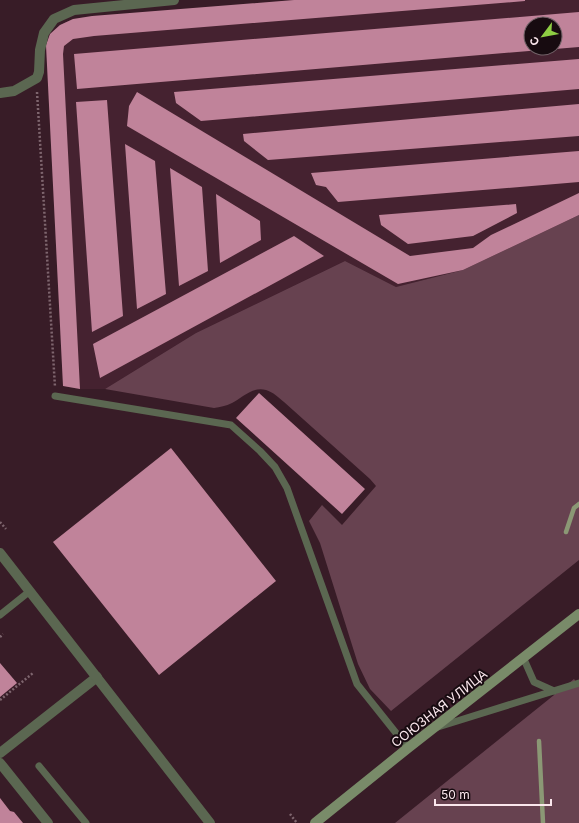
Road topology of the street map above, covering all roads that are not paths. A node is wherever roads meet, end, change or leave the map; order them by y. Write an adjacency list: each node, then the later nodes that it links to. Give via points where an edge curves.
1 (174, 0): 2 (street)
2 (155, 1): 3 (street, via 74,10 54,19 44,33 36,78 14,91)
3 (0, 93)
4 (55, 396): 14 (lane, via 231,425 260,451 275,467 287,488 357,684)
5 (0, 553): 6 (street)
6 (30, 591): 8 (lane); 10 (street)
7 (579, 614): 9 (main road, СОЮЗНАЯ УЛИЦА)
8 (0, 615)
9 (524, 658): 12 (lane, via 534,682); 13 (main road, СОЮЗНАЯ УЛИЦА)
10 (97, 677): 15 (street); 20 (street)
11 (579, 684): 12 (lane)
12 (554, 692): 13 (lane)
13 (434, 728): 14 (main road, СОЮЗНАЯ УЛИЦА)
14 (408, 748): 21 (main road, СОЮЗНАЯ УЛИЦА)
15 (1, 750)
16 (0, 763): 18 (street)
17 (39, 766): 19 (lane)
18 (48, 823)
19 (86, 823)
20 (210, 823)
21 (315, 823)

